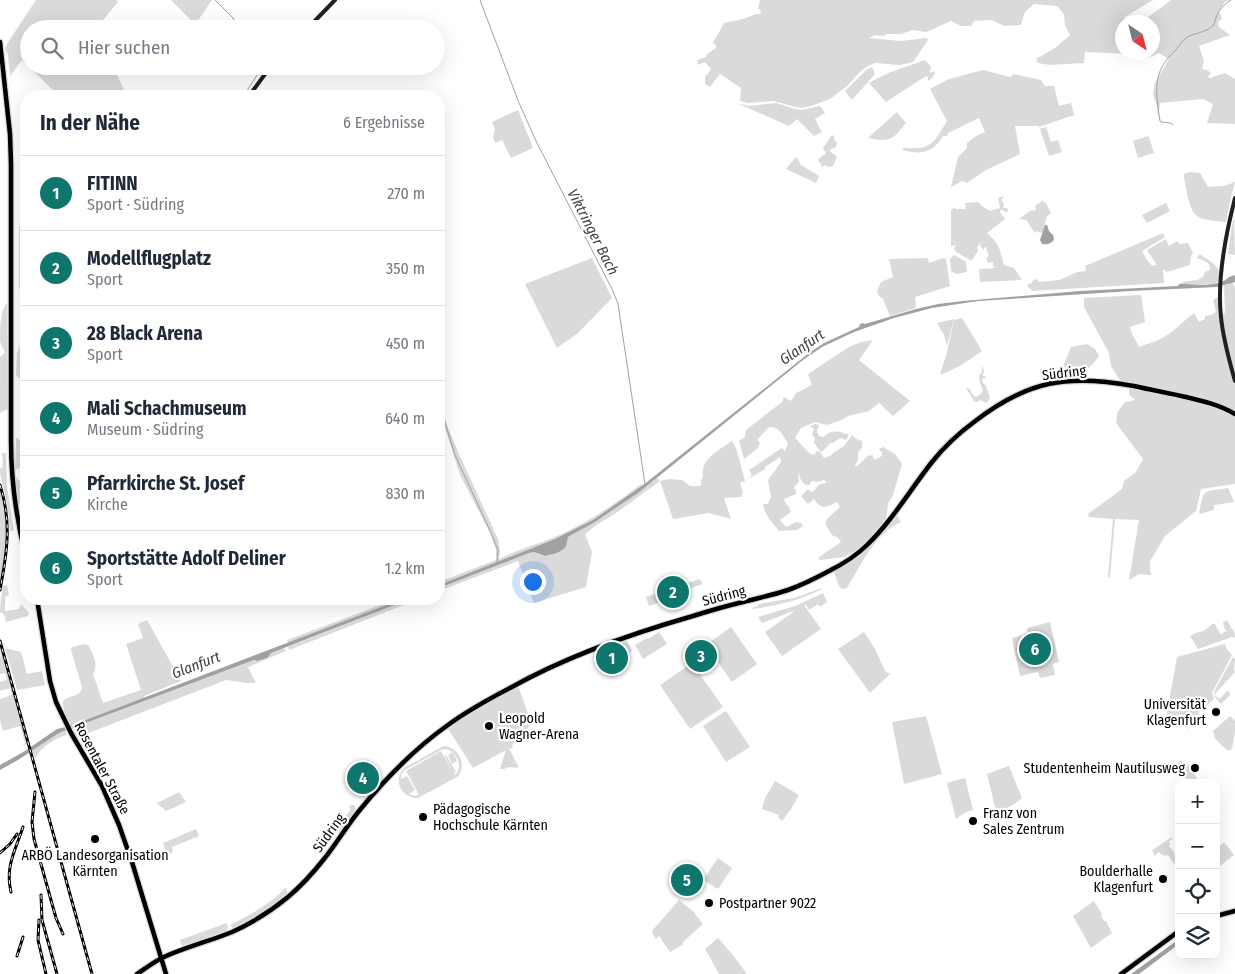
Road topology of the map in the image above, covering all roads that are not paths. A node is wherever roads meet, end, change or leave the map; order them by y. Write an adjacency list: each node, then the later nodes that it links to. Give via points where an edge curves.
1 (334, 0): 2 (main road)
2 (316, 20)
3 (0, 42): 9 (main road, via 11,154 12,480)
4 (264, 75): 5 (main road)
5 (253, 90)
6 (1235, 198): 7 (main road, via 1221,287 1221,317)
7 (1235, 381)
8 (1234, 412): 14 (main road, Südring, via 1166,392 1090,380 1051,383 1014,396 989,410 949,443 876,536 858,553 787,590 661,625 584,652 472,709 400,764 358,812 323,860 286,898 231,932)
9 (20, 532)
10 (38, 605): 14 (main road, Rosentaler Straße, via 56,702 120,825)
11 (1235, 911): 12 (main road)
12 (1220, 915)
13 (1175, 934): 17 (main road)
14 (162, 958): 15 (main road, Südring); 16 (main road, Rosentaler Straße)
15 (137, 974)
16 (166, 974)
17 (1121, 974)

